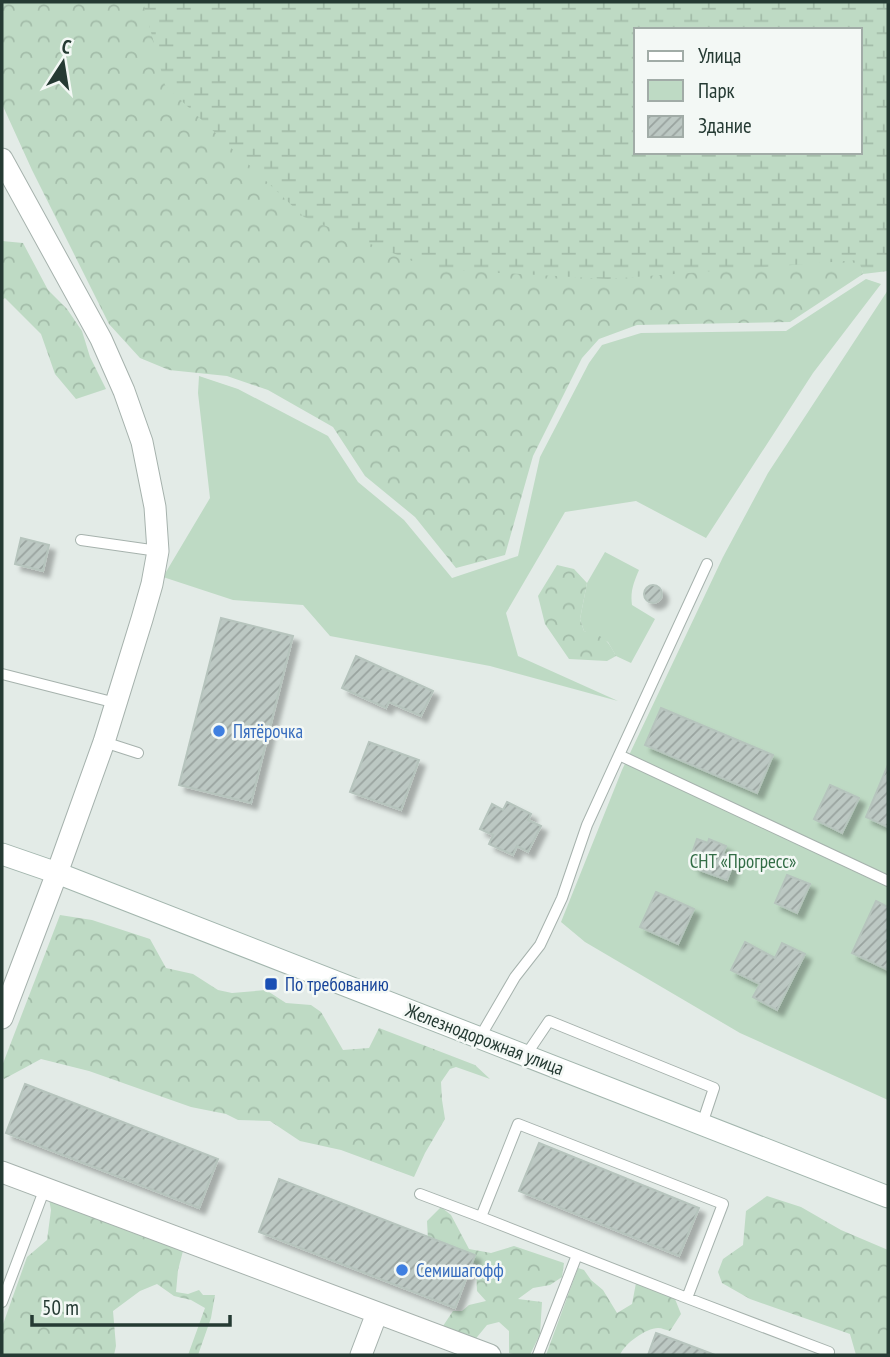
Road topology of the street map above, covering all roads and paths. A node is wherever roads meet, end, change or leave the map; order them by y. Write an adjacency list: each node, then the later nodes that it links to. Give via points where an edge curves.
1 (2, 159): 3 (street, via 124,391 142,442)
2 (81, 540): 3 (lane)
3 (158, 551): 6 (street)
4 (707, 564): 9 (lane)
5 (2, 674): 6 (lane)
6 (116, 703): 7 (street)
7 (104, 743): 8 (lane); 11 (street)
8 (138, 752)
9 (619, 755): 12 (lane); 14 (lane, via 540,945)
10 (2, 854): 11 (street, Железнодорожная улица)
11 (57, 873): 13 (street); 14 (street, Железнодорожная улица)
12 (888, 881)
13 (2, 1018)
14 (480, 1037): 15 (street, Железнодорожная улица)
15 (526, 1055): 16 (street, Железнодорожная улица); 16 (lane, via 549,1021 714,1088)
16 (702, 1124): 20 (street, Железнодорожная улица)
17 (2, 1172): 18 (street)
18 (45, 1188): 24 (lane); 25 (street)
19 (420, 1194): 21 (lane)
20 (888, 1197)
21 (481, 1217): 22 (lane); 23 (lane, via 518,1124 723,1205)
22 (577, 1255): 23 (lane); 29 (lane)
23 (687, 1298): 26 (lane)
24 (2, 1302)
25 (377, 1313): 27 (street); 28 (street)
26 (830, 1352)
27 (361, 1355)
28 (490, 1355)
29 (538, 1355)

